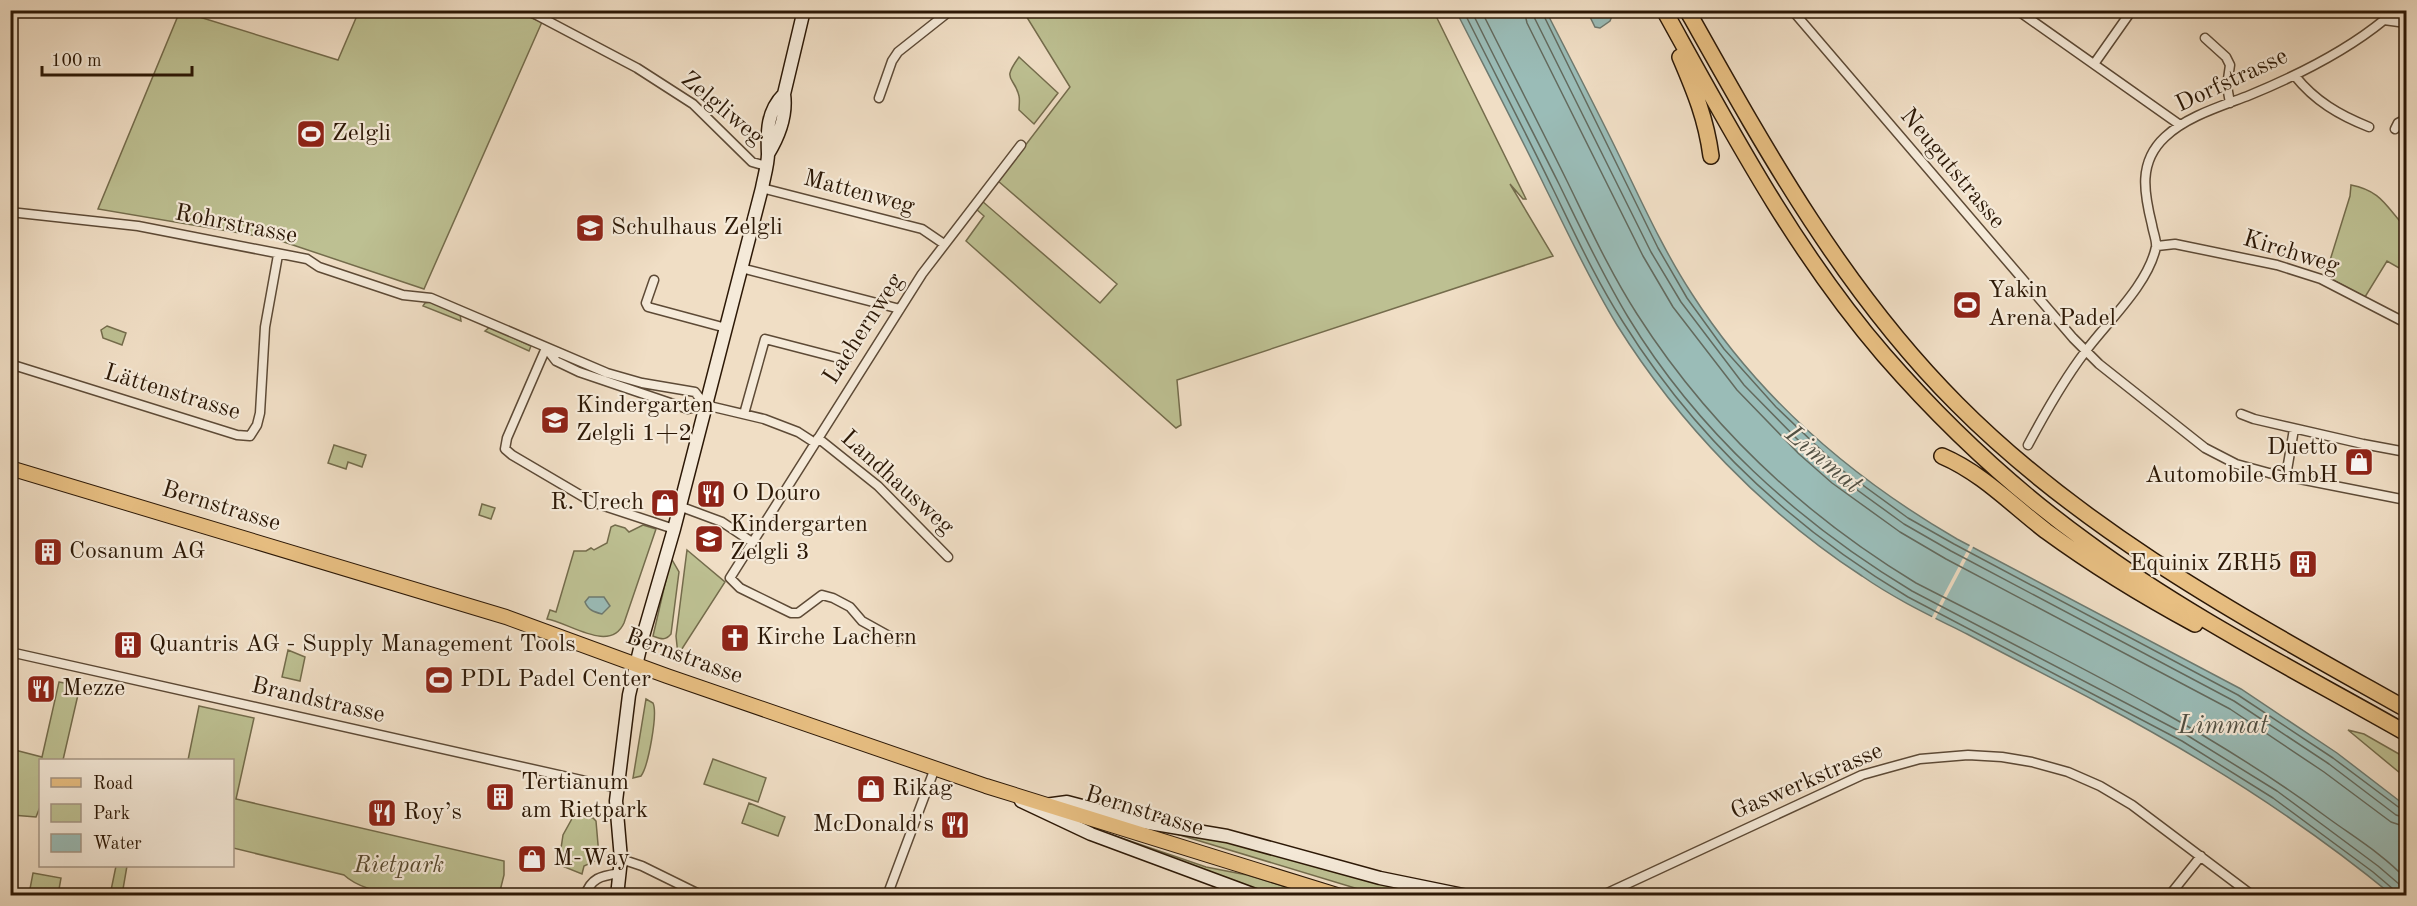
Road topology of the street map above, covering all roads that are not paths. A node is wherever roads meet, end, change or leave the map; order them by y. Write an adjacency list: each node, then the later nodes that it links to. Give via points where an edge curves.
1 (527, 10): 22 (street, Zelgliweg, via 637,68 687,100 752,162)
2 (804, 10): 22 (main road, via 784,94 781,126)
3 (951, 10): 14 (street, via 898,52)
4 (1662, 10): 21 (highway, via 1701,105); 56 (highway, via 1809,256 1883,354 1947,423 2042,508 2122,566 2195,614)
5 (1687, 10): 55 (highway, via 1822,239 1902,344 1956,404 2014,458 2120,540 2210,598)
6 (1792, 10): 34 (street, Neugutstrasse)
7 (2017, 10): 12 (street)
8 (2133, 10): 12 (street)
9 (2383, 15): 10 (street, Dorfstrasse); 13 (street, Dorfstrasse)
10 (2406, 24)
11 (2205, 38): 15 (street, via 2230,65)
12 (2094, 64): 17 (street)
13 (2295, 76): 15 (street, Dorfstrasse); 18 (street, via 2329,109)
14 (879, 98)
15 (2230, 103): 17 (street, Dorfstrasse)
16 (2406, 119): 19 (street)
17 (2180, 125): 26 (street, Dorfstrasse, via 2153,149 2145,168 2146,201)
18 (2369, 127)
19 (2395, 129)
20 (1022, 145): 25 (street, Lachernweg)
21 (1711, 156)
22 (767, 160): 23 (main road)
23 (762, 188): 25 (street, Mattenweg, via 922,230); 28 (main road)
24 (10, 212): 27 (street, Rohrstrasse, via 138,226)
25 (944, 244): 30 (street, Lachernweg)
26 (2157, 246): 31 (street, Kirchweg, via 2175,244 2277,265 2321,279); 34 (street, via 2138,284)
27 (278, 255): 33 (street, Rohrstrasse, via 308,259 320,267 403,295 431,298); 36 (street, Lättenstrasse, via 265,327 260,413 250,436)
28 (741, 268): 30 (street); 32 (main road)
29 (654, 280): 32 (street, via 645,303 648,307)
30 (900, 309): 41 (street, Lachernweg)
31 (2406, 323)
32 (726, 328): 37 (main road)
33 (546, 348): 37 (street, Rohrstrasse, via 612,375 695,392); 37 (street, Rohrstrasse, via 556,361 589,376 688,409); 49 (street, via 505,449 592,502)
34 (2085, 352): 42 (street); 46 (street, Neugutstrasse, via 2205,448 2250,469)
35 (846, 360): 38 (street, via 765,339)
36 (10, 364)
37 (705, 405): 38 (street, Landhausweg); 48 (main road)
38 (744, 414): 41 (street, Landhausweg, via 781,424)
39 (2241, 414): 40 (street)
40 (2295, 429): 43 (street); 46 (street)
41 (817, 441): 50 (street, Lachernweg); 51 (street, Landhausweg, via 878,486)
42 (2028, 445)
43 (2406, 452)
44 (1942, 456): 56 (highway, via 1970,471 2044,529 2140,594)
45 (10, 468): 54 (main road, Bernstrasse, via 506,617)
46 (2286, 477): 47 (street, Neugutstrasse)
47 (2406, 500)
48 (679, 506): 49 (main road); 50 (street, via 722,522)
49 (674, 529): 54 (main road)
50 (752, 542): 52 (street, Lachernweg, via 730,578 740,588 791,613 798,613 822,595 833,598 850,607 862,621)
51 (948, 557)
52 (898, 641)
53 (10, 652): 59 (street, Brandstrasse)
54 (636, 664): 58 (main road, Bernstrasse); 59 (main road)
55 (2406, 709)
56 (2385, 721): 57 (highway)
57 (2406, 733)
58 (934, 768): 60 (main road, Bernstrasse); 68 (street)
59 (617, 788): 63 (main road)
60 (996, 789): 61 (main road, Bernstrasse); 69 (main road, via 1090,834)
61 (1045, 805): 70 (main road, Bernstrasse); 71 (main road, via 1067,802 1143,822 1227,836 1380,878)
62 (2201, 856): 72 (street, Gaswerkstrasse, via 2132,805 2068,772 2002,757 1939,756 1862,775); 73 (street); 74 (street, Gaswerkstrasse)
63 (621, 859): 64 (main road); 67 (street)
64 (620, 873): 65 (street, via 596,878 588,885); 66 (main road)
65 (585, 896)
66 (617, 896)
67 (703, 896)
68 (887, 896)
69 (1258, 896)
70 (1340, 896)
71 (1468, 896)
72 (1601, 896)
73 (2169, 896)
74 (2253, 896)

